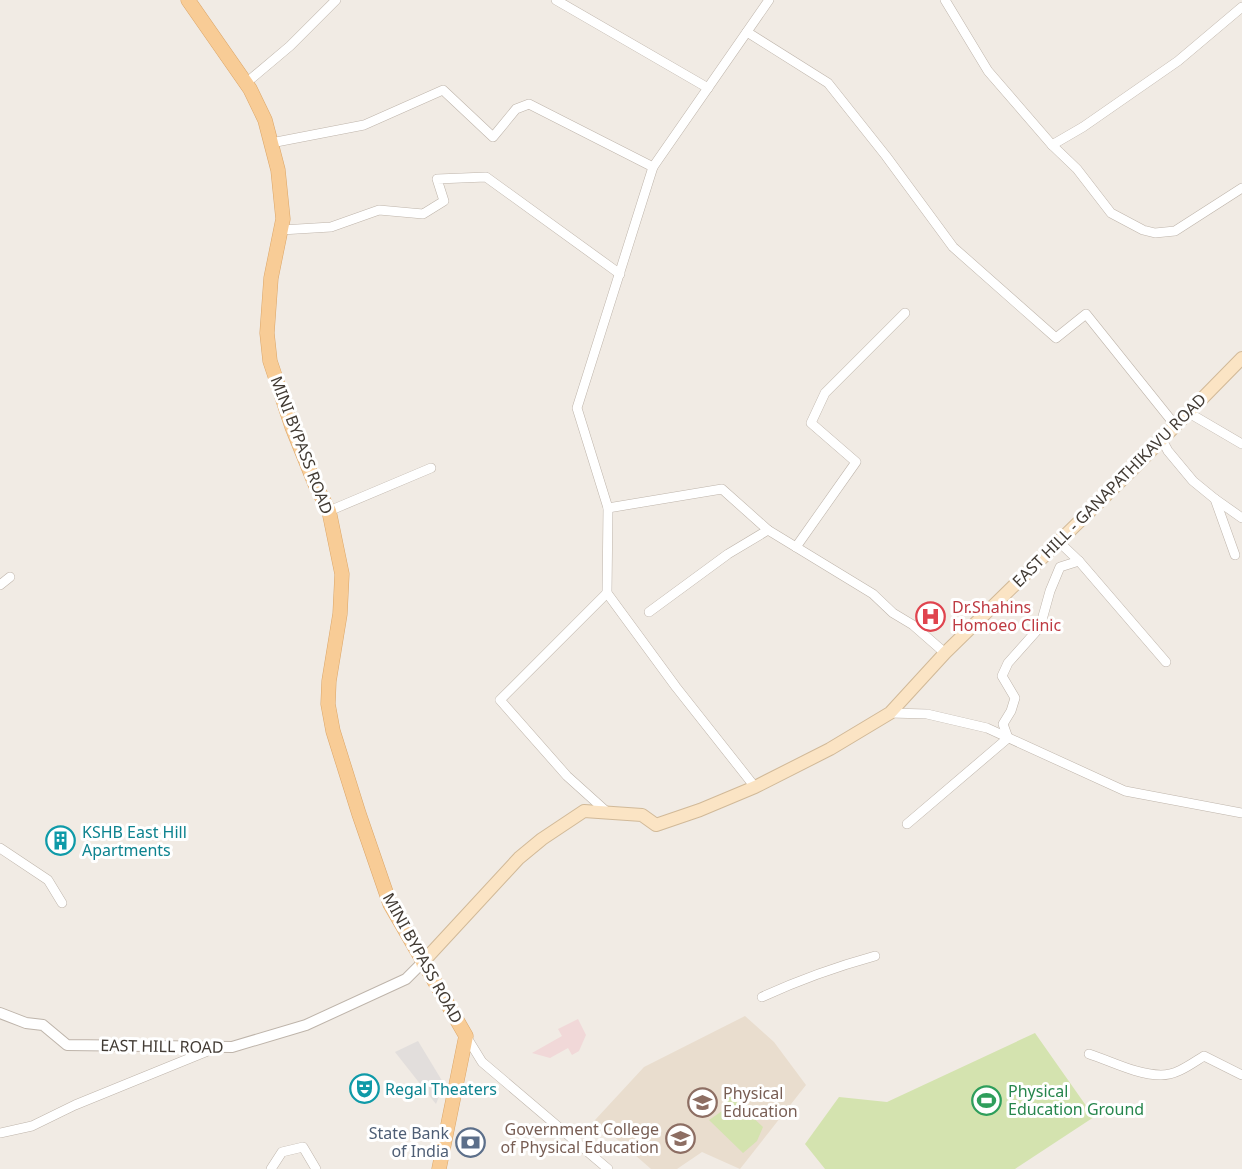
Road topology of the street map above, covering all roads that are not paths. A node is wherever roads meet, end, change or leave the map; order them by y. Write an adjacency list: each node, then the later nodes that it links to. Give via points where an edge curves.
1 (188, 0): 8 (main road, MINI BYPASS ROAD)
2 (336, 0): 8 (street)
3 (556, 0): 9 (street)
4 (769, 0): 7 (street)
5 (945, 0): 11 (street, via 988,71)
6 (1242, 7): 11 (street, via 1178,61)
7 (747, 32): 9 (street); 19 (street, via 828,83 953,247 1056,338 1086,314)
8 (246, 83): 10 (main road, MINI BYPASS ROAD, via 265,120)
9 (708, 88): 12 (street)
10 (271, 143): 12 (street, via 364,126 443,90 493,136 516,109 529,104); 14 (main road, MINI BYPASS ROAD, via 278,170)
11 (1052, 145): 13 (street, via 1112,213 1155,233 1175,231)
12 (653, 167): 15 (street)
13 (1242, 188)
14 (281, 230): 15 (street, via 331,227 379,210 423,214 444,201 437,179 486,177); 25 (main road, MINI BYPASS ROAD, via 267,322 270,361)
15 (620, 274): 24 (street, via 577,408)
16 (905, 313): 29 (street, via 825,393 811,423 856,462)
17 (1242, 358): 18 (main road, EAST HILL - GANAPATHIKAVU ROAD)
18 (1189, 412): 19 (main road, EAST HILL - GANAPATHIKAVU ROAD); 21 (street)
19 (1175, 425): 20 (main road, EAST HILL - GANAPATHIKAVU ROAD)
20 (1162, 440): 23 (street, via 1192,480); 28 (main road, EAST HILL - GANAPATHIKAVU ROAD)
21 (1242, 444)
22 (431, 468): 25 (street)
23 (1215, 499): 26 (street); 30 (street)
24 (608, 508): 27 (street, via 722,489); 34 (street)
25 (329, 512): 47 (main road, MINI BYPASS ROAD, via 342,574 329,681 333,731 390,904)
26 (1242, 518)
27 (768, 530): 29 (street); 35 (street)
28 (1058, 541): 31 (street); 36 (main road, EAST HILL - GANAPATHIKAVU ROAD)
29 (796, 547): 36 (street, via 873,594)
30 (1235, 555)
31 (1079, 561): 37 (street); 39 (street, via 1060,567 1040,627 1008,663 1002,676 1015,698 1003,724)
32 (10, 577): 33 (street)
33 (0, 585)
34 (607, 593): 40 (street); 41 (street, via 500,700 567,776)
35 (649, 612)
36 (945, 653): 38 (main road, EAST HILL - GANAPATHIKAVU ROAD)
37 (1166, 662)
38 (890, 713): 39 (street, via 952,719); 40 (main road, EAST HILL - GANAPATHIKAVU ROAD)
39 (1008, 738): 42 (street, via 1125,791); 43 (street)
40 (755, 787): 41 (main road, EAST HILL - GANAPATHIKAVU ROAD, via 656,825 642,815)
41 (607, 812): 47 (main road, EAST HILL - GANAPATHIKAVU ROAD, via 584,811 542,839 519,858)
42 (1242, 813)
43 (907, 824)
44 (0, 848): 45 (street, via 48,880)
45 (62, 903)
46 (875, 956): 48 (street, via 801,979)
47 (422, 963): 50 (main road, MINI BYPASS ROAD); 51 (street, EAST HILL ROAD, via 406,979 306,1025 232,1047)
48 (762, 997)
49 (0, 1013): 51 (street, EAST HILL ROAD, via 43,1025 68,1045)
50 (466, 1036): 57 (main road, MINI BYPASS ROAD); 58 (street, via 482,1062)
51 (218, 1047): 54 (street, via 32,1126)
52 (1089, 1054): 53 (street, via 1163,1075 1204,1056)
53 (1242, 1075)
54 (0, 1133)
55 (271, 1169): 56 (street, via 282,1152 303,1147)
56 (316, 1169)
57 (439, 1169)
58 (608, 1169)

